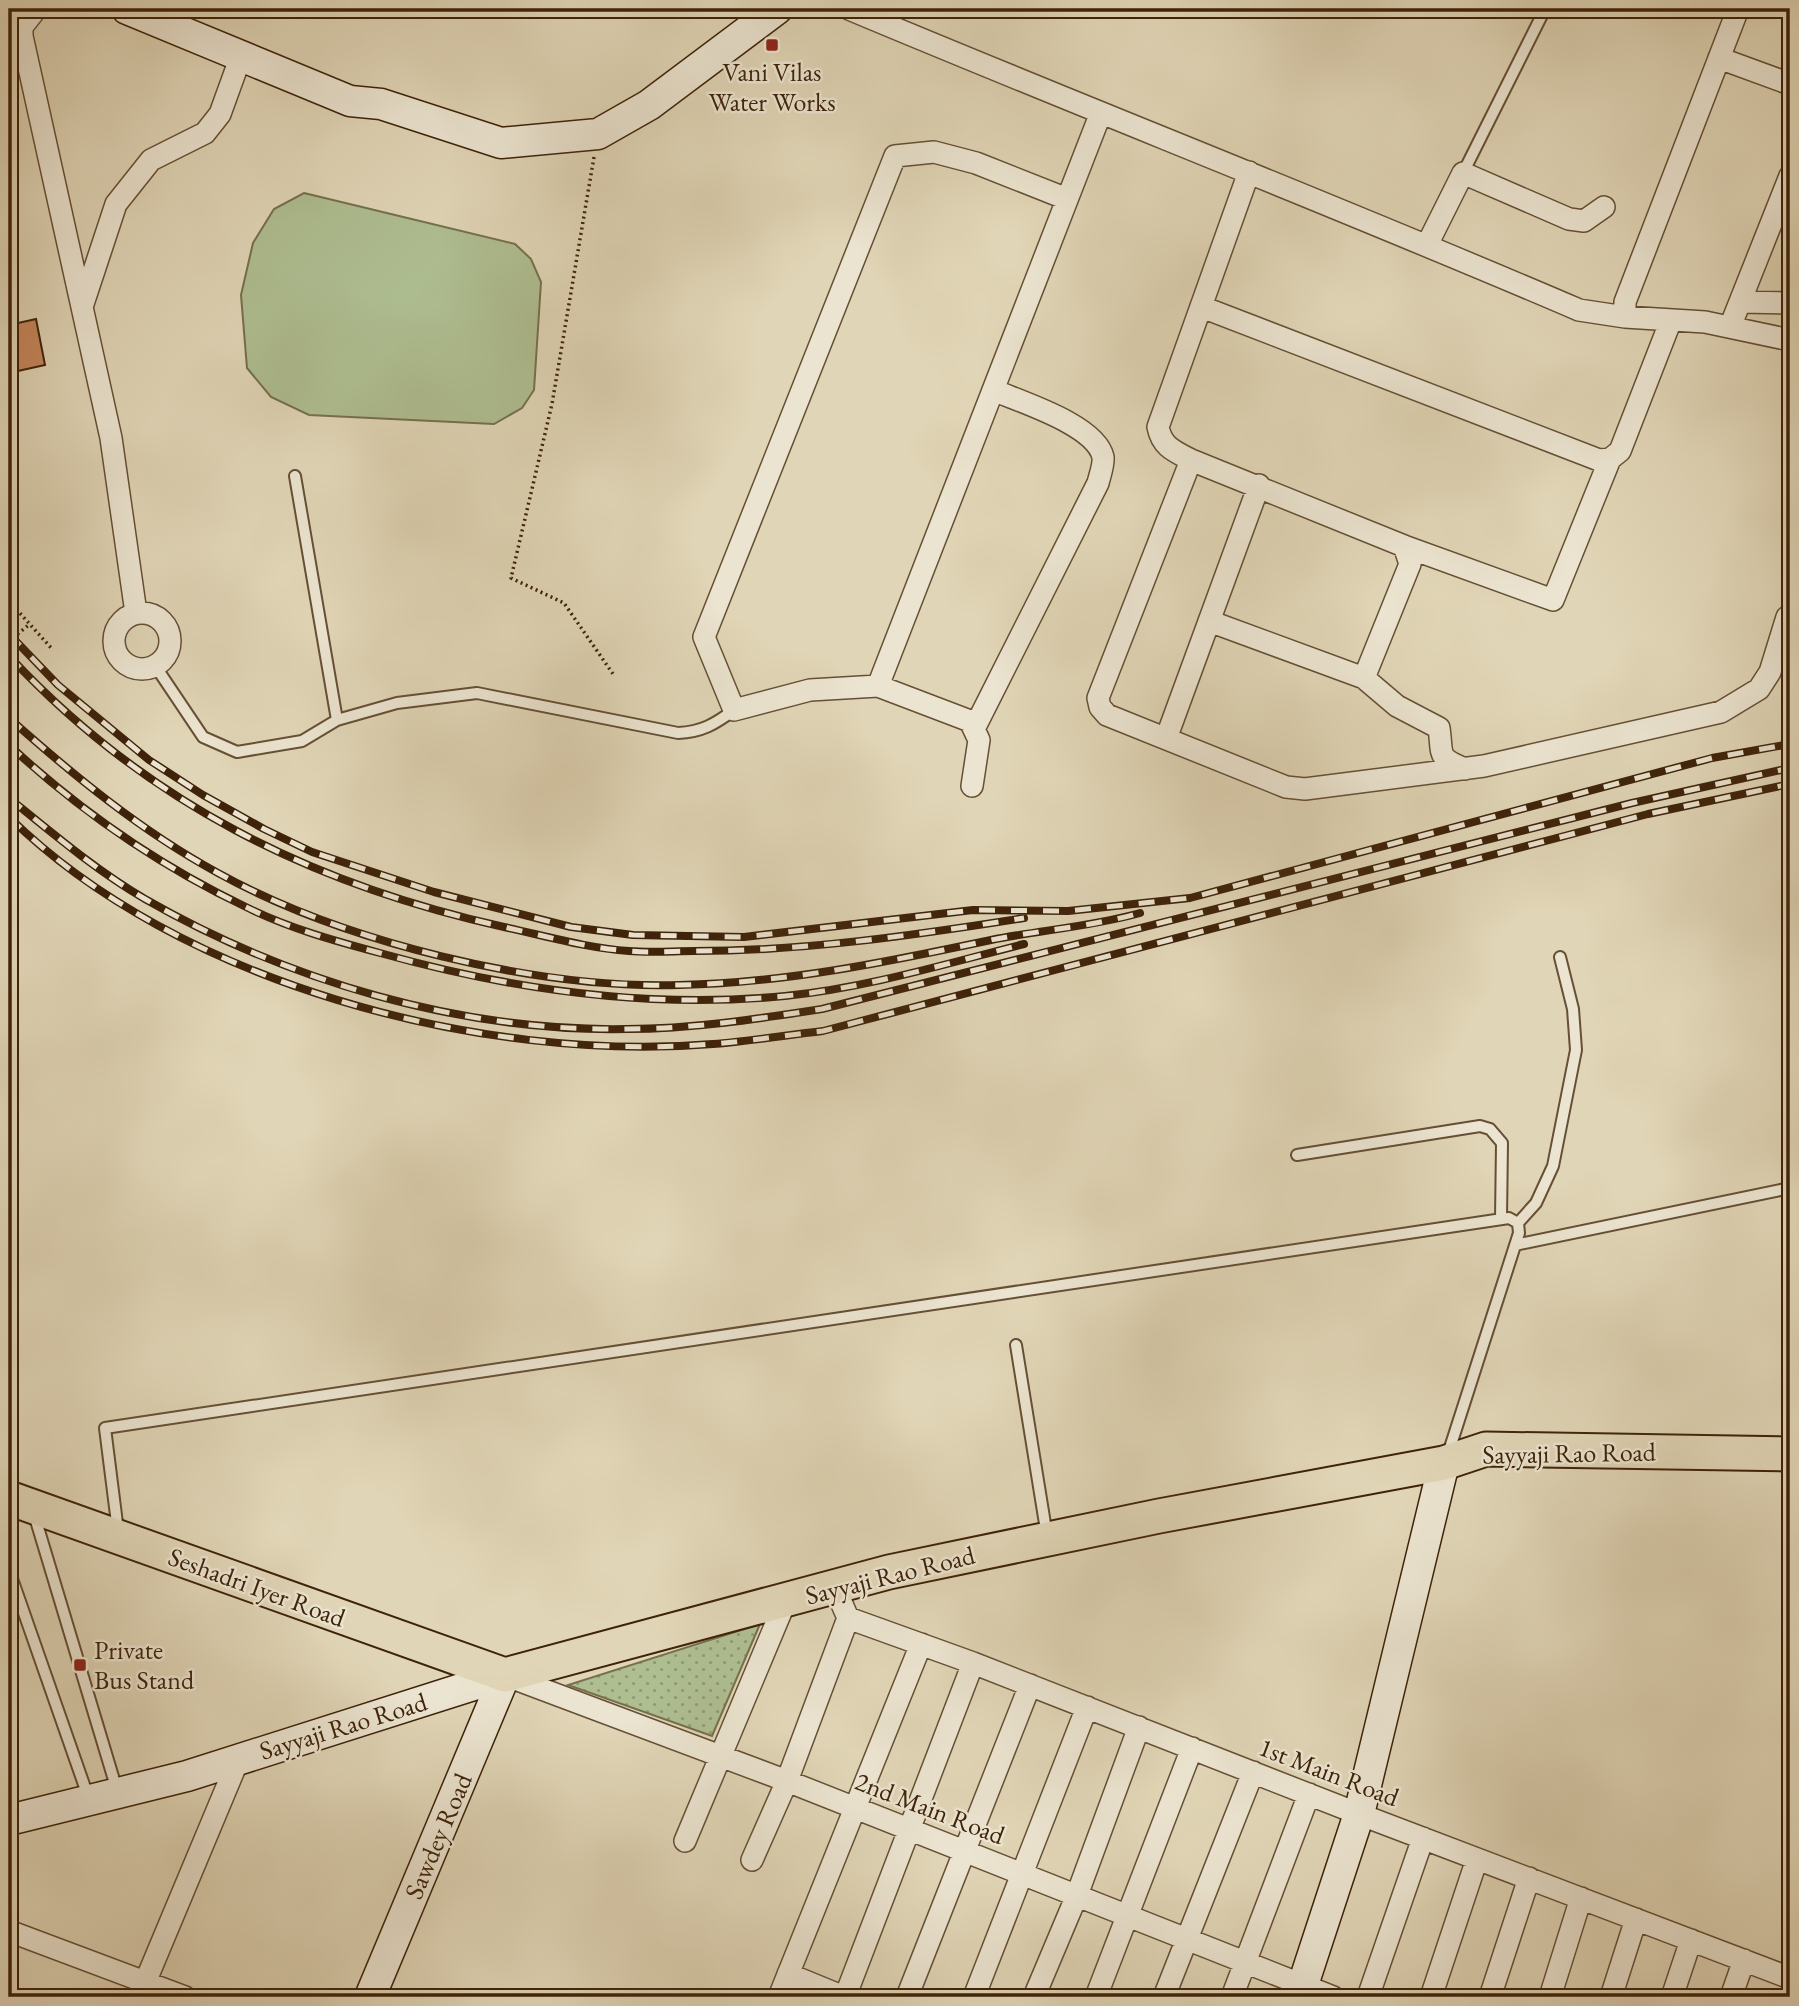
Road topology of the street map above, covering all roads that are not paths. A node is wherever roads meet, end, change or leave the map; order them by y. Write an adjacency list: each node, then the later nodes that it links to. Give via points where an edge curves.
1 (127, 9): 8 (main road)
2 (163, 9): 11 (main road, via 358,85)
3 (777, 9): 11 (main road, via 649,105 598,134 501,143)
4 (849, 9): 12 (street)
5 (1545, 9): 14 (lane)
6 (1738, 9): 9 (street)
7 (30, 12): 21 (street, via 22,36)
8 (241, 56): 11 (main road, via 349,101); 21 (street, via 220,114 205,133 151,160 116,204)
9 (1719, 58): 10 (street); 23 (street, via 1625,302)
10 (1790, 84)
11 (382, 104)
12 (1100, 115): 13 (street); 16 (street)
13 (1249, 172): 18 (street); 22 (street)
14 (1463, 173): 17 (street, via 1569,219 1584,221); 18 (street)
15 (1790, 176): 19 (street)
16 (1067, 199): 27 (street); 39 (street, via 976,163 934,152 895,156 704,637)
17 (1604, 207)
18 (1427, 245): 23 (street, via 1579,310)
19 (1740, 302): 20 (street); 25 (street)
20 (1790, 303)
21 (82, 306): 33 (street, via 111,439)
22 (1202, 307): 28 (street, via 1599,460); 29 (street, via 1158,427 1161,441)
23 (1625, 317): 24 (street)
24 (1671, 320): 25 (street); 28 (street, via 1628,434)
25 (1730, 327): 26 (street)
26 (1790, 340)
27 (993, 390): 38 (street); 41 (street, via 1081,429 1098,444 1104,459 1098,484)
28 (1610, 459): 32 (street, via 1553,600)
29 (1191, 460): 31 (street); 42 (street, via 1098,698 1107,715)
30 (295, 476): 40 (lane)
31 (1259, 485): 32 (street); 35 (street)
32 (1404, 546): 37 (street, via 1409,565)
33 (136, 613): 36 (street, via 155,615 168,628 170,646); 36 (street, via 120,623 115,651 135,669)
34 (1787, 617): 43 (street, via 1770,672 1759,689 1721,712)
35 (1209, 621): 37 (street); 42 (street)
36 (156, 667): 40 (lane, via 203,737 237,752 302,741)
37 (1364, 678): 43 (street, via 1397,706 1438,728 1439,752)
38 (878, 686): 39 (street, via 810,691); 41 (street, via 970,721)
39 (734, 710): 40 (lane, via 713,726 678,733 477,693 397,703)
40 (337, 720)
41 (975, 727): 44 (street, via 979,740)
42 (1167, 736): 43 (street, via 1286,787 1305,789)
43 (1465, 769)
44 (972, 786)
45 (1560, 957): 49 (lane, via 1573,1009 1576,1050 1553,1166 1536,1203)
46 (1297, 1155): 48 (lane, via 1480,1126 1490,1129 1502,1143)
47 (1790, 1188): 50 (lane)
48 (1501, 1219): 49 (lane); 55 (lane, via 105,1428)
49 (1518, 1223): 50 (lane)
50 (1515, 1245): 53 (lane)
51 (1016, 1346): 56 (lane)
52 (1790, 1454): 53 (main road, Sayyaji Rao Road, via 1486,1449)
53 (1444, 1463): 56 (main road, Sayyaji Rao Road); 75 (main road)
54 (20, 1502): 55 (main road, Seshadri Iyer Road); 73 (lane)
55 (119, 1538): 63 (main road, Seshadri Iyer Road)
56 (1048, 1539): 58 (main road, Sayyaji Rao Road)
57 (9, 1570): 73 (lane)
58 (835, 1588): 59 (main road, Sayyaji Rao Road); 60 (street)
59 (786, 1601): 63 (main road, Sayyaji Rao Road); 68 (street)
60 (848, 1618): 61 (street, 1st Main Road); 71 (street)
61 (921, 1644): 62 (street, 1st Main Road); 74 (street)
62 (973, 1663): 64 (street, 1st Main Road); 77 (street)
63 (505, 1675): 68 (street, 2nd Main Road); 69 (main road, Sayyaji Rao Road); 99 (main road, Sawdey Road)
64 (1030, 1685): 65 (street, 1st Main Road); 80 (street)
65 (1087, 1707): 66 (street, 1st Main Road); 83 (street)
66 (1139, 1727): 67 (street, 1st Main Road); 85 (street)
67 (1192, 1748): 70 (street, 1st Main Road); 87 (street)
68 (718, 1756): 71 (street, 2nd Main Road); 79 (street)
69 (239, 1758): 73 (main road, Sayyaji Rao Road); 96 (street)
70 (1253, 1772): 72 (street, 1st Main Road); 90 (street)
71 (787, 1781): 74 (street, 2nd Main Road); 82 (street)
72 (1309, 1794): 75 (street, 1st Main Road); 93 (street)
73 (104, 1797): 76 (main road, Sayyaji Rao Road)
74 (855, 1810): 77 (street, 2nd Main Road); 94 (street)
75 (1359, 1814): 78 (street, 1st Main Road); 97 (main road)
76 (9, 1819)
77 (909, 1829): 80 (street, 2nd Main Road); 101 (street)
78 (1423, 1838): 81 (street, 1st Main Road); 109 (street)
79 (685, 1841)
80 (964, 1852): 83 (street, 2nd Main Road); 102 (street)
81 (1476, 1859): 84 (street, 1st Main Road); 110 (street)
82 (752, 1860)
83 (1023, 1873): 85 (street, 2nd Main Road); 103 (street)
84 (1529, 1878): 86 (street, 1st Main Road); 111 (street)
85 (1077, 1895): 87 (street, 2nd Main Road); 104 (street)
86 (1581, 1898): 88 (street, 1st Main Road); 112 (street)
87 (1128, 1914): 90 (street, 2nd Main Road); 105 (street)
88 (1636, 1919): 91 (street, 1st Main Road); 113 (street)
89 (9, 1931): 96 (street)
90 (1186, 1938): 93 (street, 2nd Main Road); 106 (street)
91 (1690, 1940): 92 (street, 1st Main Road); 114 (street)
92 (1744, 1960): 95 (street, 1st Main Road); 115 (street)
93 (1244, 1963): 97 (street, 2nd Main Road); 107 (street)
94 (788, 1974): 100 (street); 101 (street)
95 (1790, 1978)
96 (142, 1990): 98 (street)
97 (1301, 1991): 108 (street, 2nd Main Road)
98 (186, 1997)
99 (370, 1997)
100 (779, 1997)
101 (845, 1997)
102 (907, 1997)
103 (974, 1997)
104 (1034, 1997)
105 (1096, 1997)
106 (1164, 1997)
107 (1232, 1997)
108 (1334, 1997)
109 (1368, 1997)
110 (1431, 1997)
111 (1490, 1997)
112 (1549, 1997)
113 (1611, 1997)
114 (1672, 1997)
115 (1731, 1997)

